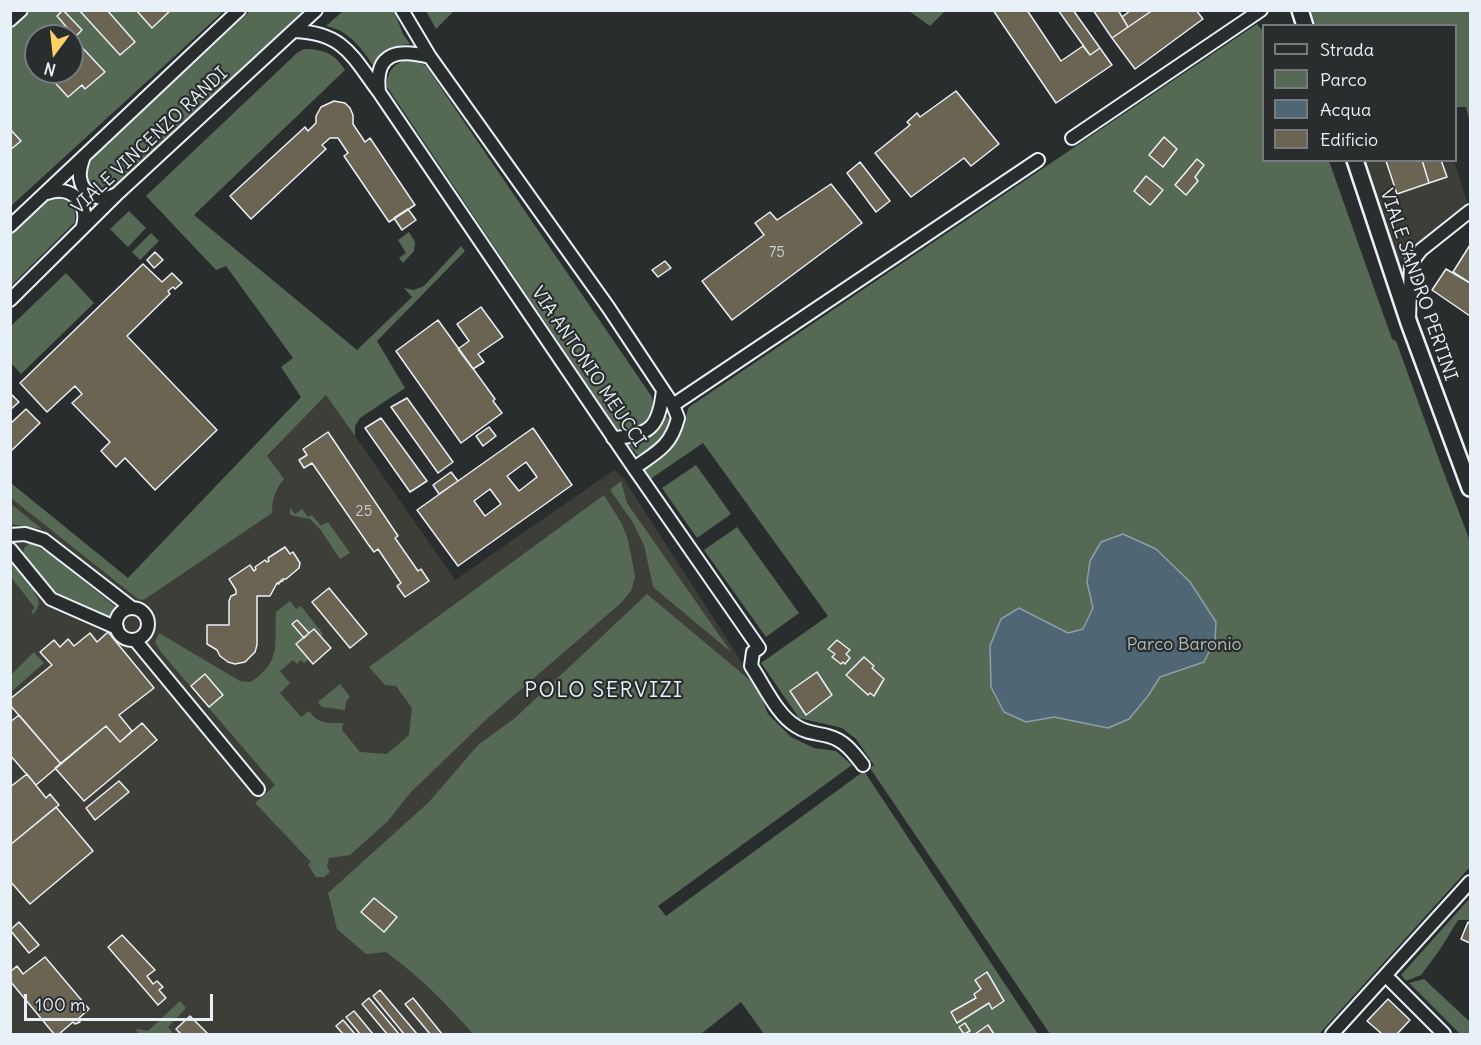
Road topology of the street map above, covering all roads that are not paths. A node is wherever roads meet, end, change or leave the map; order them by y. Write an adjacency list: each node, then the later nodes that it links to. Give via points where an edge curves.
1 (21, 10): 6 (street)
2 (239, 10): 11 (street, VIALE VINCENZO RANDI)
3 (316, 10): 7 (street, VIALE VINCENZO RANDI)
4 (402, 10): 8 (street)
5 (1261, 10): 10 (street)
6 (10, 20)
7 (294, 30): 9 (street, VIA ANTONIO MEUCCI, via 328,36 345,47); 14 (street, VIALE VINCENZO RANDI)
8 (430, 57): 9 (street, via 406,52 388,58 378,75); 21 (street)
9 (379, 92): 23 (street, VIA ANTONIO MEUCCI)
10 (1072, 138)
11 (83, 159): 14 (street, via 80,176 85,190 98,198); 15 (street, VIALE VINCENZO RANDI)
12 (1038, 160): 22 (street)
13 (1356, 162): 20 (main road, VIALE SANDRO PERTINI)
14 (118, 193): 18 (street, VIALE VINCENZO RANDI)
15 (41, 197): 17 (street, VIALE VINCENZO RANDI); 18 (street, via 56,190 79,198 85,221)
16 (1470, 211): 20 (street, via 1421,250 1411,263)
17 (10, 226)
18 (77, 235): 19 (street, VIALE VINCENZO RANDI)
19 (10, 300)
20 (1409, 323): 25 (main road, VIALE SANDRO PERTINI)
21 (663, 390): 22 (street); 23 (street, via 653,426 644,433)
22 (673, 405): 24 (street, VIA ANTONIO MEUCCI, via 678,418 671,440)
23 (613, 438): 24 (street, VIA ANTONIO MEUCCI)
24 (634, 468): 31 (street, via 759,648 753,652 751,666 782,714 795,726 840,741)
25 (1470, 488)
26 (10, 535): 28 (street, via 25,534 44,540)
27 (10, 549): 29 (street, via 51,599)
28 (132, 608): 29 (street, via 123,611); 30 (street, via 145,614 149,623 144,636)
29 (117, 628): 30 (street, via 126,639)
30 (135, 640): 32 (street)
31 (863, 765)
32 (258, 789)
33 (1470, 882): 34 (street)
34 (1386, 976): 35 (street); 36 (street)
35 (1332, 1035)
36 (1444, 1035)

